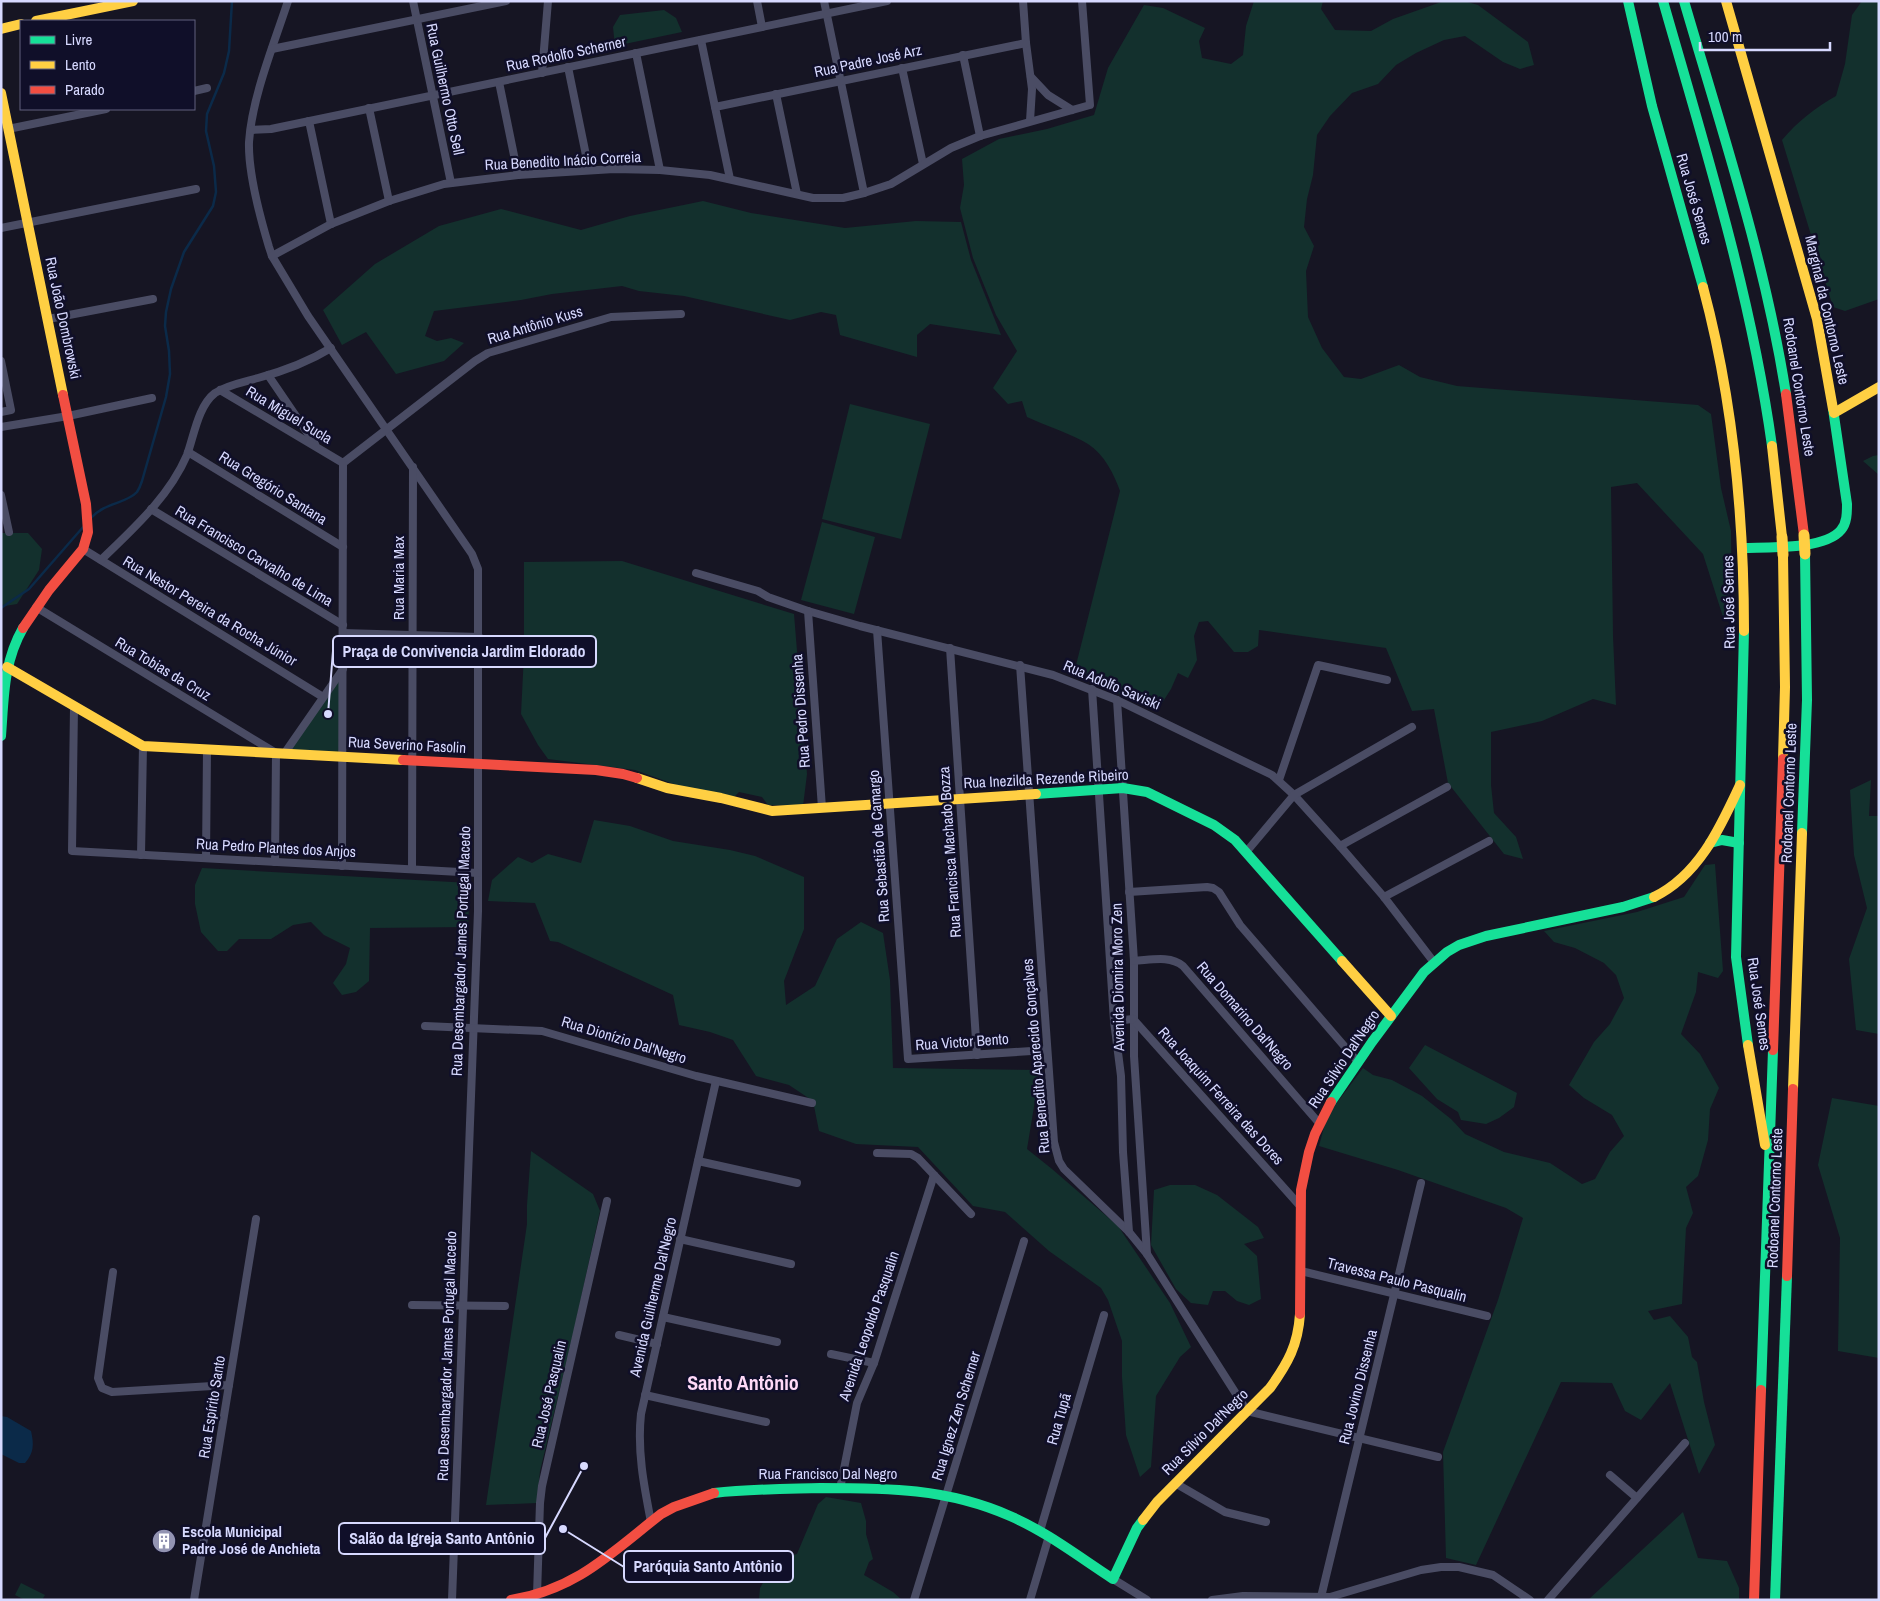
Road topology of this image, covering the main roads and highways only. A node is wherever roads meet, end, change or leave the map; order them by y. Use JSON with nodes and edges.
{"nodes":[{"id":1,"x":133,"y":1,"type":"edge"},
{"id":2,"x":1623,"y":1,"type":"edge"},
{"id":3,"x":1628,"y":1,"type":"edge"},
{"id":4,"x":1663,"y":1,"type":"edge"},
{"id":5,"x":1684,"y":1,"type":"edge"},
{"id":6,"x":1726,"y":1,"type":"edge"},
{"id":7,"x":41,"y":20,"type":"edge"},
{"id":8,"x":20,"y":24,"type":"edge"},
{"id":9,"x":1,"y":28,"type":"edge"},
{"id":10,"x":1634,"y":37,"type":"junction"},
{"id":11,"x":1,"y":93,"type":"edge"},
{"id":12,"x":1879,"y":387,"type":"edge"},
{"id":13,"x":1834,"y":413,"type":"junction"},
{"id":14,"x":1743,"y":548,"type":"junction"},
{"id":15,"x":7,"y":667,"type":"junction"},
{"id":16,"x":1,"y":736,"type":"edge"},
{"id":17,"x":1740,"y":785,"type":"junction"},
{"id":18,"x":822,"y":808,"type":"joint"},
{"id":19,"x":1710,"y":843,"type":"junction"},
{"id":20,"x":1739,"y":843,"type":"junction"},
{"id":21,"x":1391,"y":1016,"type":"junction"},
{"id":22,"x":1769,"y":1176,"type":"junction"},
{"id":23,"x":1113,"y":1579,"type":"joint"},
{"id":24,"x":543,"y":1596,"type":"edge"},
{"id":25,"x":511,"y":1600,"type":"edge"},
{"id":26,"x":1754,"y":1600,"type":"edge"},
{"id":27,"x":1775,"y":1600,"type":"edge"}],
"edges":[{"from":1,"to":7,"type":"main road"},
{"from":2,"to":10,"type":"main road","name":"Rua José Semes"},
{"from":3,"to":10,"type":"main road","name":"Rua José Semes"},
{"from":4,"to":22,"type":"main road","name":"Rodoanel Contorno Leste","bridge":true},
{"from":5,"to":27,"type":"main road","name":"Rodoanel Contorno Leste","bridge":true},
{"from":6,"to":13,"type":"main road","name":"Marginal da Contorno Leste"},
{"from":8,"to":9,"type":"main road"},
{"from":10,"to":14,"type":"main road","name":"Rua José Semes"},
{"from":11,"to":15,"type":"main road","name":"Rua João Dombrowski"},
{"from":12,"to":13,"type":"main road"},
{"from":13,"to":14,"type":"main road","name":"Marginal da Contorno Leste"},
{"from":14,"to":17,"type":"main road","name":"Rua José Semes"},
{"from":15,"to":16,"type":"main road"},
{"from":15,"to":18,"type":"main road","name":"Rua Severino Fasolin"},
{"from":17,"to":19,"type":"main road","name":"Rua Sílvio Dal'Negro"},
{"from":17,"to":20,"type":"main road","name":"Rua José Semes"},
{"from":18,"to":21,"type":"main road","name":"Rua Inezilda Rezende Ribeiro"},
{"from":19,"to":20,"type":"main road"},
{"from":19,"to":21,"type":"main road","name":"Rua Sílvio Dal'Negro"},
{"from":20,"to":22,"type":"main road","name":"Rua José Semes"},
{"from":21,"to":23,"type":"main road","name":"Rua Sílvio Dal'Negro"},
{"from":22,"to":26,"type":"main road","name":"Rodoanel Contorno Leste"},
{"from":23,"to":24,"type":"main road","name":"Rua Francisco Dal Negro"},
{"from":24,"to":25,"type":"main road","name":"Rua Francisco Dal Negro"}]}
